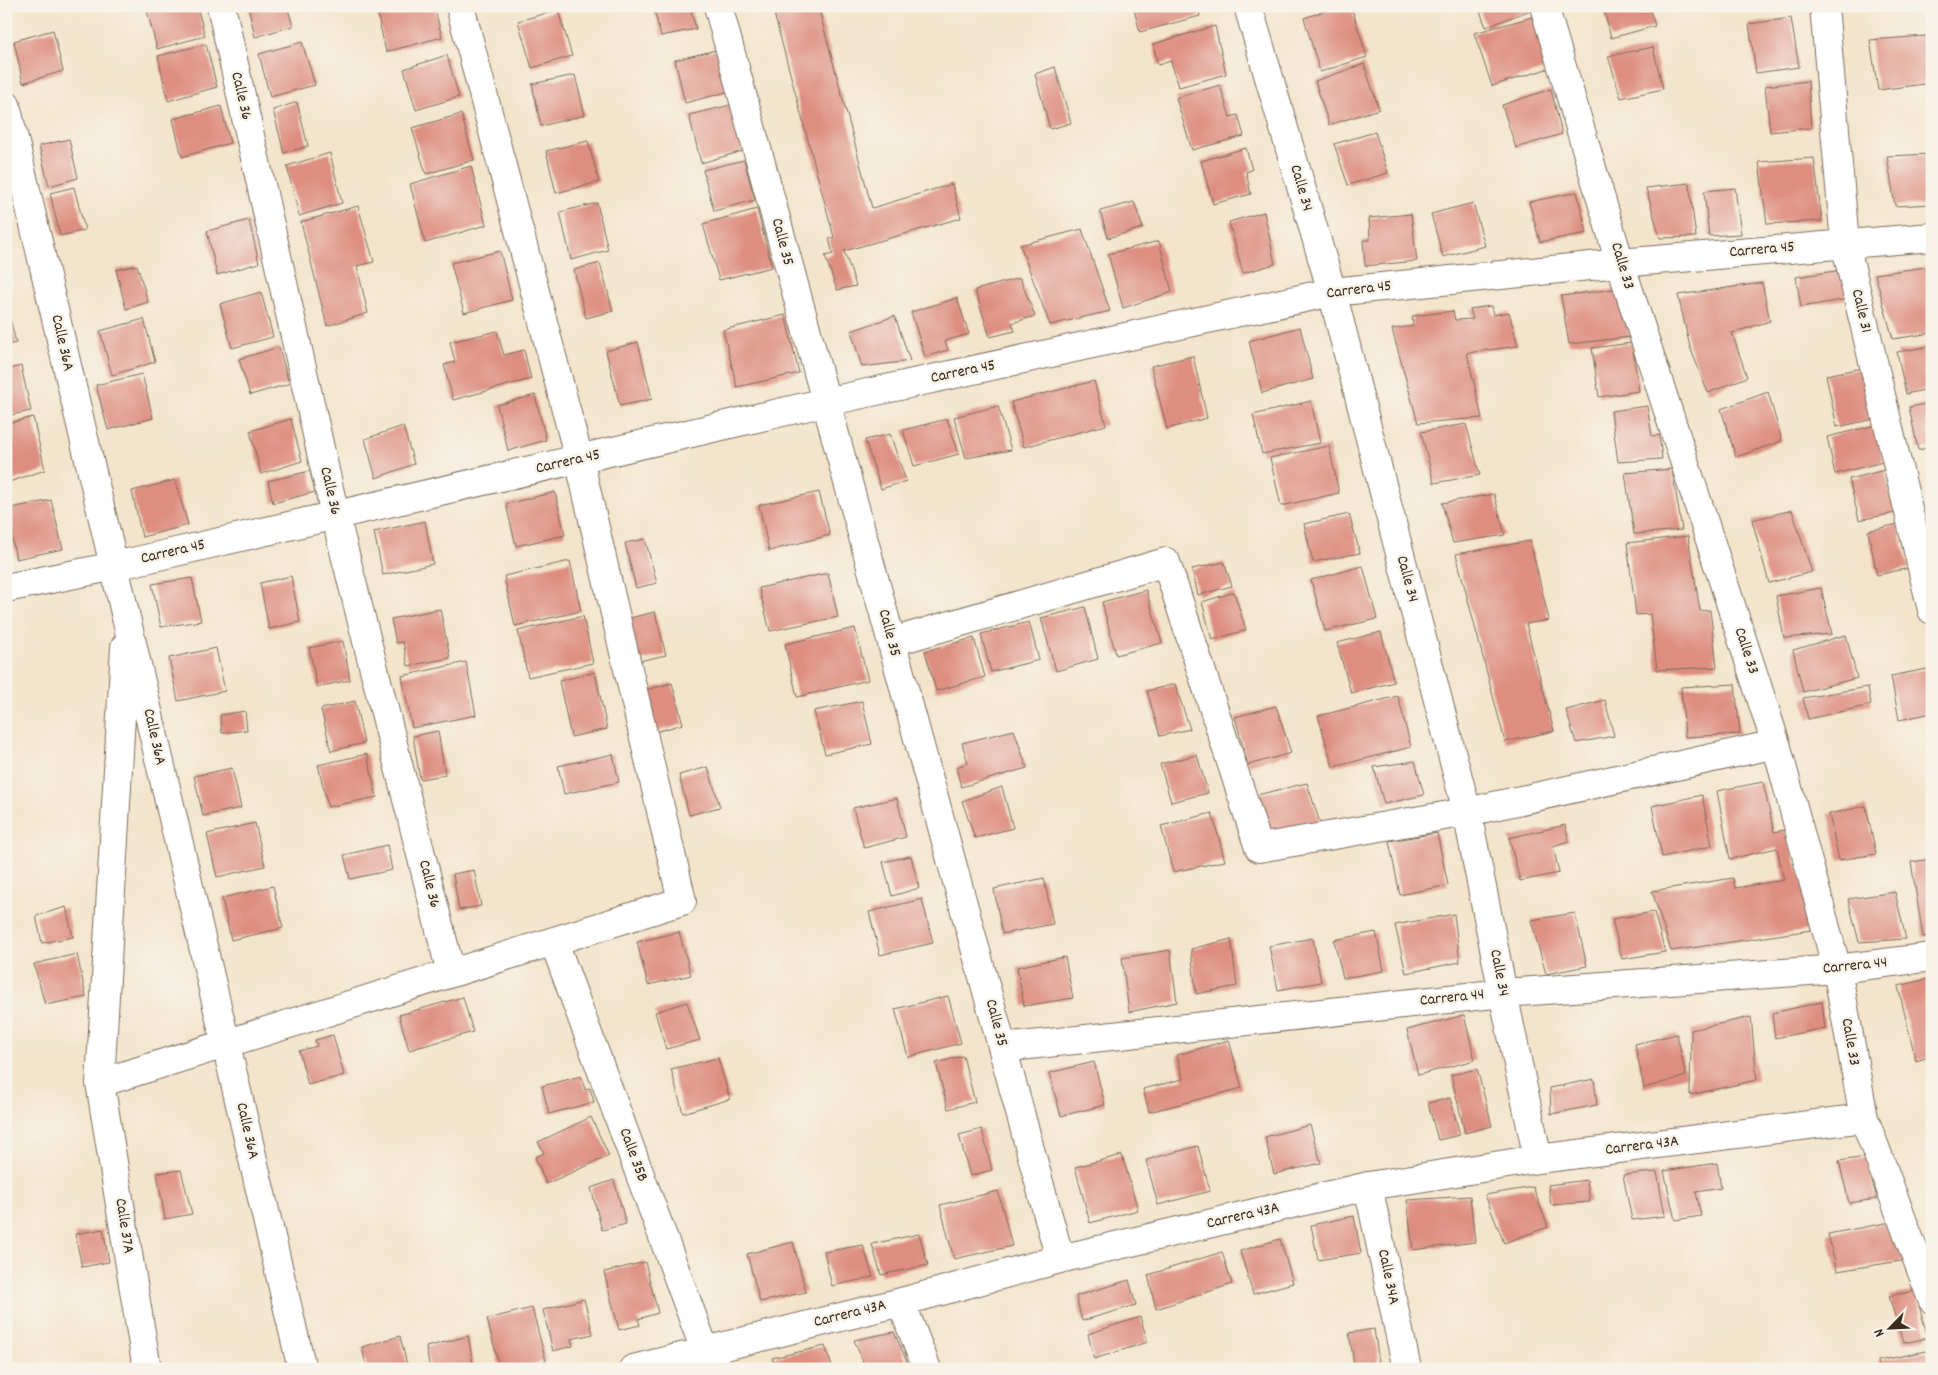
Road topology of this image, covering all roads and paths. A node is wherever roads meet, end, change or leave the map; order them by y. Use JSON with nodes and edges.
{"nodes":[{"id":1,"x":221,"y":6,"type":"edge"},
{"id":2,"x":460,"y":6,"type":"edge"},
{"id":3,"x":718,"y":6,"type":"edge"},
{"id":4,"x":1248,"y":6,"type":"edge"},
{"id":5,"x":1544,"y":6,"type":"edge"},
{"id":6,"x":1824,"y":6,"type":"edge"},
{"id":7,"x":6,"y":105,"type":"edge"},
{"id":8,"x":1932,"y":237,"type":"edge"},
{"id":9,"x":1845,"y":243,"type":"junction"},
{"id":10,"x":1620,"y":263,"type":"junction"},
{"id":11,"x":1332,"y":292,"type":"junction"},
{"id":12,"x":826,"y":402,"type":"junction"},
{"id":13,"x":579,"y":459,"type":"junction"},
{"id":14,"x":335,"y":515,"type":"junction"},
{"id":15,"x":115,"y":566,"type":"junction"},
{"id":16,"x":6,"y":588,"type":"edge"},
{"id":17,"x":1932,"y":610,"type":"edge"},
{"id":18,"x":126,"y":618,"type":"junction"},
{"id":19,"x":892,"y":642,"type":"junction"},
{"id":20,"x":1776,"y":744,"type":"junction"},
{"id":21,"x":1467,"y":812,"type":"junction"},
{"id":22,"x":554,"y":942,"type":"junction"},
{"id":23,"x":1932,"y":957,"type":"edge"},
{"id":24,"x":1837,"y":969,"type":"junction"},
{"id":25,"x":451,"y":973,"type":"junction"},
{"id":26,"x":1503,"y":993,"type":"junction"},
{"id":27,"x":226,"y":1043,"type":"junction"},
{"id":28,"x":1003,"y":1048,"type":"junction"},
{"id":29,"x":100,"y":1083,"type":"junction"},
{"id":30,"x":1864,"y":1118,"type":"junction"},
{"id":31,"x":1538,"y":1159,"type":"junction"},
{"id":32,"x":1368,"y":1186,"type":"junction"},
{"id":33,"x":1060,"y":1259,"type":"junction"},
{"id":34,"x":1932,"y":1299,"type":"edge"},
{"id":35,"x":901,"y":1302,"type":"junction"},
{"id":36,"x":708,"y":1360,"type":"edge"},
{"id":37,"x":148,"y":1369,"type":"edge"},
{"id":38,"x":302,"y":1369,"type":"edge"},
{"id":39,"x":633,"y":1369,"type":"edge"},
{"id":40,"x":927,"y":1369,"type":"edge"},
{"id":41,"x":1408,"y":1369,"type":"edge"}],
"edges":[{"from":1,"to":14,"type":"street","name":"Calle 36"},
{"from":2,"to":13,"type":"street"},
{"from":3,"to":12,"type":"street","name":"Calle 35"},
{"from":4,"to":11,"type":"street","name":"Calle 34"},
{"from":5,"to":10,"type":"street","name":"Calle 33"},
{"from":6,"to":9,"type":"street","name":"Calle 31"},
{"from":7,"to":15,"type":"street","name":"Calle 36A"},
{"from":8,"to":9,"type":"street","name":"Carrera 45"},
{"from":9,"to":10,"type":"street","name":"Carrera 45"},
{"from":9,"to":17,"type":"street","name":"Calle 31"},
{"from":10,"to":11,"type":"street","name":"Carrera 45"},
{"from":10,"to":20,"type":"street","name":"Calle 33"},
{"from":11,"to":12,"type":"street","name":"Carrera 45"},
{"from":11,"to":21,"type":"street","name":"Calle 34"},
{"from":12,"to":13,"type":"street","name":"Carrera 45"},
{"from":12,"to":19,"type":"street","name":"Calle 35"},
{"from":13,"to":14,"type":"street","name":"Carrera 45"},
{"from":13,"to":22,"type":"street"},
{"from":14,"to":15,"type":"street","name":"Carrera 45"},
{"from":14,"to":25,"type":"street","name":"Calle 36"},
{"from":15,"to":16,"type":"street","name":"Carrera 45"},
{"from":15,"to":18,"type":"street","name":"Calle 36A"},
{"from":18,"to":27,"type":"street","name":"Calle 36A"},
{"from":18,"to":29,"type":"street","name":"Calle 37A"},
{"from":19,"to":21,"type":"street"},
{"from":19,"to":28,"type":"street","name":"Calle 35"},
{"from":20,"to":21,"type":"street"},
{"from":20,"to":24,"type":"street","name":"Calle 33"},
{"from":21,"to":26,"type":"street","name":"Calle 34"},
{"from":22,"to":25,"type":"street"},
{"from":22,"to":36,"type":"street","name":"Calle 35B"},
{"from":23,"to":24,"type":"street","name":"Carrera 44"},
{"from":24,"to":26,"type":"street","name":"Carrera 44"},
{"from":24,"to":30,"type":"street","name":"Calle 33"},
{"from":25,"to":27,"type":"street"},
{"from":26,"to":28,"type":"street","name":"Carrera 44"},
{"from":26,"to":31,"type":"street","name":"Calle 34"},
{"from":27,"to":29,"type":"street"},
{"from":27,"to":38,"type":"street","name":"Calle 36A"},
{"from":28,"to":33,"type":"street","name":"Calle 35"},
{"from":29,"to":37,"type":"street","name":"Calle 37A"},
{"from":30,"to":31,"type":"street","name":"Carrera 43A"},
{"from":30,"to":34,"type":"street","name":"Calle 33"},
{"from":31,"to":32,"type":"street","name":"Carrera 43A"},
{"from":32,"to":33,"type":"street","name":"Carrera 43A"},
{"from":32,"to":41,"type":"street","name":"Calle 34A"},
{"from":33,"to":35,"type":"street","name":"Carrera 43A"},
{"from":35,"to":36,"type":"street","name":"Carrera 43A"},
{"from":35,"to":40,"type":"street"},
{"from":36,"to":39,"type":"street","name":"Carrera 43A"}]}
